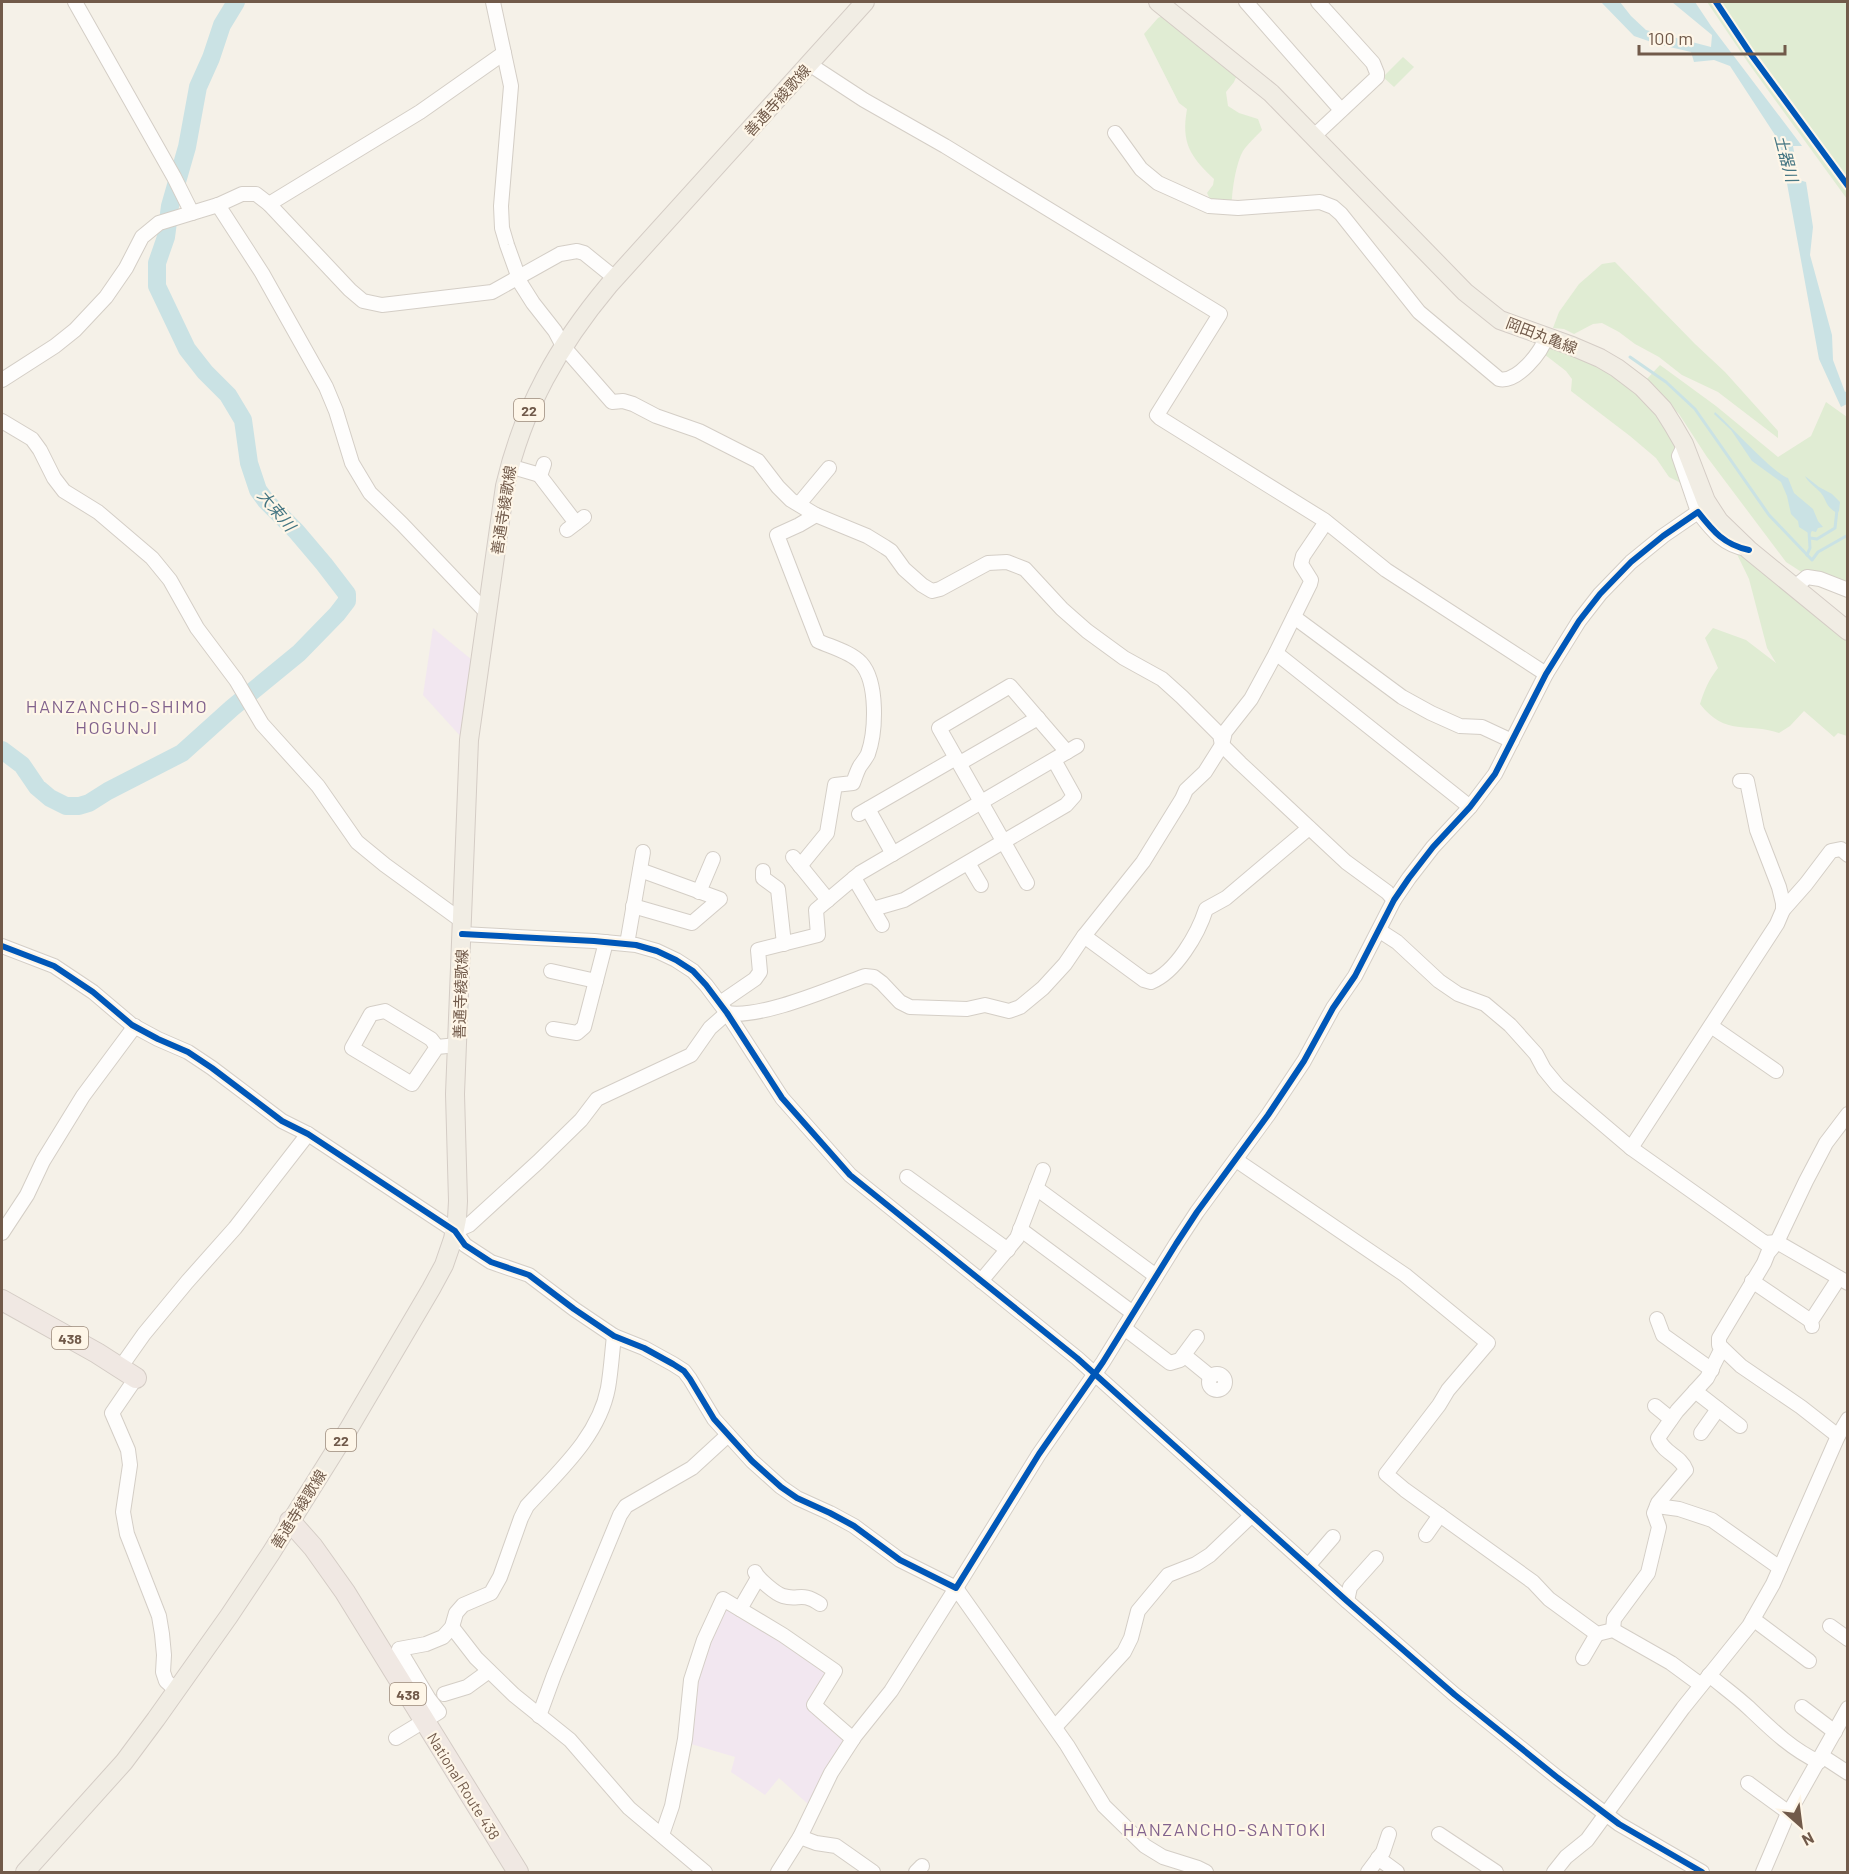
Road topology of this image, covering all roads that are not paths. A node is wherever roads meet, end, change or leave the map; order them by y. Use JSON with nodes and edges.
{"nodes":[{"id":1,"x":75,"y":2,"type":"edge"},
{"id":2,"x":493,"y":2,"type":"edge"},
{"id":3,"x":864,"y":2,"type":"edge"},
{"id":4,"x":1158,"y":2,"type":"edge"},
{"id":5,"x":1246,"y":2,"type":"edge"},
{"id":6,"x":1318,"y":2,"type":"edge"},
{"id":7,"x":504,"y":52,"type":"junction"},
{"id":8,"x":809,"y":64,"type":"junction"},
{"id":9,"x":1341,"y":110,"type":"junction"},
{"id":10,"x":1114,"y":132,"type":"dead end"},
{"id":11,"x":1314,"y":136,"type":"junction"},
{"id":12,"x":269,"y":204,"type":"junction"},
{"id":13,"x":218,"y":205,"type":"junction"},
{"id":14,"x":192,"y":213,"type":"junction"},
{"id":15,"x":518,"y":277,"type":"junction"},
{"id":16,"x":615,"y":278,"type":"junction"},
{"id":17,"x":1546,"y":337,"type":"junction"},
{"id":18,"x":563,"y":346,"type":"junction"},
{"id":19,"x":2,"y":380,"type":"edge"},
{"id":20,"x":2,"y":421,"type":"edge"},
{"id":21,"x":1686,"y":449,"type":"junction"},
{"id":22,"x":509,"y":466,"type":"junction"},
{"id":23,"x":829,"y":468,"type":"dead end"},
{"id":24,"x":799,"y":504,"type":"junction"},
{"id":25,"x":1698,"y":512,"type":"junction"},
{"id":26,"x":816,"y":514,"type":"junction"},
{"id":27,"x":1326,"y":522,"type":"junction"},
{"id":28,"x":575,"y":523,"type":"dead end"},
{"id":29,"x":1749,"y":550,"type":"junction"},
{"id":30,"x":1795,"y":587,"type":"junction"},
{"id":31,"x":1848,"y":590,"type":"edge"},
{"id":32,"x":487,"y":613,"type":"junction"},
{"id":33,"x":1294,"y":617,"type":"junction"},
{"id":34,"x":1848,"y":631,"type":"edge"},
{"id":35,"x":1276,"y":653,"type":"junction"},
{"id":36,"x":1546,"y":674,"type":"junction"},
{"id":37,"x":1038,"y":718,"type":"junction"},
{"id":38,"x":1512,"y":741,"type":"junction"},
{"id":39,"x":1222,"y":745,"type":"junction"},
{"id":40,"x":958,"y":760,"type":"junction"},
{"id":41,"x":1054,"y":760,"type":"junction"},
{"id":42,"x":1740,"y":781,"type":"dead end"},
{"id":43,"x":982,"y":802,"type":"junction"},
{"id":44,"x":1470,"y":807,"type":"junction"},
{"id":45,"x":1309,"y":828,"type":"junction"},
{"id":46,"x":1004,"y":842,"type":"junction"},
{"id":47,"x":643,"y":852,"type":"dead end"},
{"id":48,"x":893,"y":854,"type":"junction"},
{"id":49,"x":1848,"y":855,"type":"edge"},
{"id":50,"x":713,"y":859,"type":"dead end"},
{"id":51,"x":968,"y":863,"type":"junction"},
{"id":52,"x":640,"y":870,"type":"junction"},
{"id":53,"x":763,"y":871,"type":"dead end"},
{"id":54,"x":854,"y":878,"type":"junction"},
{"id":55,"x":1027,"y":883,"type":"dead end"},
{"id":56,"x":981,"y":885,"type":"dead end"},
{"id":57,"x":699,"y":892,"type":"junction"},
{"id":58,"x":828,"y":900,"type":"junction"},
{"id":59,"x":1394,"y":900,"type":"junction"},
{"id":60,"x":633,"y":906,"type":"junction"},
{"id":61,"x":873,"y":909,"type":"junction"},
{"id":62,"x":1783,"y":910,"type":"junction"},
{"id":63,"x":882,"y":925,"type":"dead end"},
{"id":64,"x":462,"y":927,"type":"junction"},
{"id":65,"x":1380,"y":931,"type":"junction"},
{"id":66,"x":1084,"y":936,"type":"junction"},
{"id":67,"x":606,"y":942,"type":"junction"},
{"id":68,"x":627,"y":944,"type":"junction"},
{"id":69,"x":784,"y":944,"type":"junction"},
{"id":70,"x":2,"y":946,"type":"edge"},
{"id":71,"x":551,"y":971,"type":"dead end"},
{"id":72,"x":596,"y":981,"type":"junction"},
{"id":73,"x":724,"y":1008,"type":"junction"},
{"id":74,"x":135,"y":1026,"type":"junction"},
{"id":75,"x":1711,"y":1026,"type":"junction"},
{"id":76,"x":553,"y":1029,"type":"dead end"},
{"id":77,"x":457,"y":1046,"type":"junction"},
{"id":78,"x":436,"y":1047,"type":"junction"},
{"id":79,"x":1776,"y":1071,"type":"dead end"},
{"id":80,"x":1848,"y":1113,"type":"edge"},
{"id":81,"x":308,"y":1134,"type":"junction"},
{"id":82,"x":1631,"y":1148,"type":"junction"},
{"id":83,"x":1236,"y":1160,"type":"junction"},
{"id":84,"x":1043,"y":1170,"type":"dead end"},
{"id":85,"x":907,"y":1177,"type":"dead end"},
{"id":86,"x":1036,"y":1188,"type":"junction"},
{"id":87,"x":1020,"y":1229,"type":"junction"},
{"id":88,"x":455,"y":1231,"type":"junction"},
{"id":89,"x":2,"y":1233,"type":"edge"},
{"id":90,"x":1777,"y":1242,"type":"junction"},
{"id":91,"x":1008,"y":1250,"type":"junction"},
{"id":92,"x":1156,"y":1275,"type":"junction"},
{"id":93,"x":1843,"y":1280,"type":"edge"},
{"id":94,"x":981,"y":1281,"type":"junction"},
{"id":95,"x":1752,"y":1281,"type":"junction"},
{"id":96,"x":2,"y":1300,"type":"edge"},
{"id":97,"x":1133,"y":1313,"type":"junction"},
{"id":98,"x":1657,"y":1319,"type":"dead end"},
{"id":99,"x":1124,"y":1328,"type":"junction"},
{"id":100,"x":614,"y":1336,"type":"junction"},
{"id":101,"x":1197,"y":1337,"type":"dead end"},
{"id":102,"x":1722,"y":1348,"type":"junction"},
{"id":103,"x":1185,"y":1355,"type":"junction"},
{"id":104,"x":1712,"y":1370,"type":"junction"},
{"id":105,"x":128,"y":1373,"type":"junction"},
{"id":106,"x":1095,"y":1375,"type":"junction"},
{"id":107,"x":1211,"y":1377,"type":"dead end"},
{"id":108,"x":1695,"y":1391,"type":"junction"},
{"id":109,"x":1656,"y":1406,"type":"dead end"},
{"id":110,"x":1718,"y":1409,"type":"junction"},
{"id":111,"x":1671,"y":1419,"type":"junction"},
{"id":112,"x":1848,"y":1419,"type":"edge"},
{"id":113,"x":1740,"y":1426,"type":"dead end"},
{"id":114,"x":1701,"y":1433,"type":"dead end"},
{"id":115,"x":728,"y":1435,"type":"junction"},
{"id":116,"x":1838,"y":1436,"type":"junction"},
{"id":117,"x":1657,"y":1506,"type":"junction"},
{"id":118,"x":1252,"y":1515,"type":"junction"},
{"id":119,"x":1440,"y":1515,"type":"junction"},
{"id":120,"x":287,"y":1526,"type":"junction"},
{"id":121,"x":1426,"y":1535,"type":"dead end"},
{"id":122,"x":1333,"y":1537,"type":"dead end"},
{"id":123,"x":1376,"y":1558,"type":"dead end"},
{"id":124,"x":1308,"y":1566,"type":"junction"},
{"id":125,"x":1780,"y":1568,"type":"junction"},
{"id":126,"x":956,"y":1588,"type":"junction"},
{"id":127,"x":1347,"y":1601,"type":"junction"},
{"id":128,"x":819,"y":1604,"type":"dead end"},
{"id":129,"x":740,"y":1609,"type":"junction"},
{"id":130,"x":1753,"y":1619,"type":"junction"},
{"id":131,"x":1830,"y":1626,"type":"dead end"},
{"id":132,"x":452,"y":1627,"type":"junction"},
{"id":133,"x":1612,"y":1630,"type":"junction"},
{"id":134,"x":1597,"y":1634,"type":"junction"},
{"id":135,"x":1848,"y":1639,"type":"edge"},
{"id":136,"x":1582,"y":1658,"type":"dead end"},
{"id":137,"x":1809,"y":1661,"type":"dead end"},
{"id":138,"x":489,"y":1671,"type":"junction"},
{"id":139,"x":1705,"y":1680,"type":"junction"},
{"id":140,"x":176,"y":1690,"type":"junction"},
{"id":141,"x":444,"y":1694,"type":"dead end"},
{"id":142,"x":1802,"y":1707,"type":"dead end"},
{"id":143,"x":1848,"y":1708,"type":"edge"},
{"id":144,"x":539,"y":1716,"type":"junction"},
{"id":145,"x":420,"y":1724,"type":"junction"},
{"id":146,"x":1055,"y":1727,"type":"junction"},
{"id":147,"x":1835,"y":1732,"type":"junction"},
{"id":148,"x":396,"y":1738,"type":"dead end"},
{"id":149,"x":853,"y":1739,"type":"junction"},
{"id":150,"x":1820,"y":1759,"type":"junction"},
{"id":151,"x":1848,"y":1773,"type":"edge"},
{"id":152,"x":1748,"y":1783,"type":"dead end"},
{"id":153,"x":1789,"y":1813,"type":"junction"},
{"id":154,"x":1607,"y":1815,"type":"junction"},
{"id":155,"x":1389,"y":1834,"type":"dead end"},
{"id":156,"x":1439,"y":1834,"type":"dead end"},
{"id":157,"x":662,"y":1835,"type":"junction"},
{"id":158,"x":800,"y":1837,"type":"junction"},
{"id":159,"x":1378,"y":1858,"type":"junction"},
{"id":160,"x":25,"y":1872,"type":"edge"},
{"id":161,"x":504,"y":1872,"type":"edge"},
{"id":162,"x":518,"y":1872,"type":"edge"},
{"id":163,"x":705,"y":1872,"type":"edge"},
{"id":164,"x":778,"y":1872,"type":"edge"},
{"id":165,"x":873,"y":1872,"type":"edge"},
{"id":166,"x":1206,"y":1872,"type":"edge"},
{"id":167,"x":1368,"y":1872,"type":"edge"},
{"id":168,"x":1397,"y":1872,"type":"edge"},
{"id":169,"x":1496,"y":1872,"type":"edge"},
{"id":170,"x":1554,"y":1872,"type":"edge"},
{"id":171,"x":1702,"y":1872,"type":"edge"},
{"id":172,"x":1763,"y":1872,"type":"edge"}],
"edges":[{"from":1,"to":14,"type":"street"},
{"from":2,"to":7,"type":"street"},
{"from":3,"to":8,"type":"main road","name":"善通寺綾歌線","number":"22"},
{"from":4,"to":11,"type":"main road","name":"岡田丸亀線"},
{"from":5,"to":9,"type":"street"},
{"from":6,"to":9,"type":"street"},
{"from":7,"to":12,"type":"street"},
{"from":7,"to":15,"type":"street"},
{"from":8,"to":16,"type":"main road","name":"善通寺綾歌線","number":"22"},
{"from":8,"to":27,"type":"street"},
{"from":9,"to":11,"type":"street"},
{"from":10,"to":17,"type":"street"},
{"from":11,"to":17,"type":"main road","name":"岡田丸亀線"},
{"from":12,"to":13,"type":"street"},
{"from":12,"to":15,"type":"street"},
{"from":13,"to":14,"type":"street"},
{"from":13,"to":32,"type":"street"},
{"from":14,"to":19,"type":"street"},
{"from":15,"to":16,"type":"street"},
{"from":15,"to":18,"type":"street"},
{"from":16,"to":18,"type":"main road","name":"善通寺綾歌線","number":"22"},
{"from":17,"to":21,"type":"main road","name":"岡田丸亀線"},
{"from":18,"to":22,"type":"main road","name":"善通寺綾歌線","number":"22"},
{"from":18,"to":24,"type":"street"},
{"from":20,"to":64,"type":"street"},
{"from":21,"to":25,"type":"street"},
{"from":21,"to":29,"type":"main road","name":"岡田丸亀線"},
{"from":22,"to":28,"type":"street"},
{"from":22,"to":32,"type":"main road","name":"善通寺綾歌線","number":"22"},
{"from":23,"to":24,"type":"street"},
{"from":24,"to":26,"type":"street"},
{"from":25,"to":29,"type":"street"},
{"from":25,"to":36,"type":"street"},
{"from":26,"to":39,"type":"street"},
{"from":26,"to":58,"type":"street"},
{"from":27,"to":33,"type":"street"},
{"from":27,"to":36,"type":"street"},
{"from":29,"to":30,"type":"main road","name":"岡田丸亀線"},
{"from":30,"to":31,"type":"street"},
{"from":30,"to":34,"type":"main road","name":"岡田丸亀線"},
{"from":32,"to":64,"type":"main road","name":"善通寺綾歌線","number":"22"},
{"from":33,"to":35,"type":"street"},
{"from":33,"to":38,"type":"street"},
{"from":35,"to":39,"type":"street"},
{"from":35,"to":44,"type":"street"},
{"from":36,"to":38,"type":"street"},
{"from":37,"to":40,"type":"street"},
{"from":37,"to":40,"type":"street"},
{"from":37,"to":41,"type":"street"},
{"from":38,"to":44,"type":"street"},
{"from":39,"to":45,"type":"street"},
{"from":39,"to":66,"type":"street"},
{"from":40,"to":43,"type":"street"},
{"from":40,"to":48,"type":"street"},
{"from":41,"to":43,"type":"street"},
{"from":41,"to":46,"type":"street"},
{"from":42,"to":62,"type":"street"},
{"from":43,"to":46,"type":"street"},
{"from":43,"to":48,"type":"street"},
{"from":44,"to":59,"type":"street"},
{"from":45,"to":59,"type":"street"},
{"from":45,"to":66,"type":"street"},
{"from":46,"to":51,"type":"street"},
{"from":46,"to":55,"type":"street"},
{"from":47,"to":52,"type":"street"},
{"from":48,"to":54,"type":"street"},
{"from":49,"to":62,"type":"street"},
{"from":50,"to":57,"type":"street"},
{"from":51,"to":56,"type":"street"},
{"from":51,"to":61,"type":"street"},
{"from":52,"to":57,"type":"street"},
{"from":52,"to":60,"type":"street"},
{"from":53,"to":69,"type":"street"},
{"from":54,"to":58,"type":"street"},
{"from":54,"to":61,"type":"street"},
{"from":57,"to":60,"type":"street"},
{"from":58,"to":69,"type":"street"},
{"from":59,"to":65,"type":"street"},
{"from":60,"to":68,"type":"street"},
{"from":61,"to":63,"type":"street"},
{"from":62,"to":75,"type":"street"},
{"from":64,"to":67,"type":"street"},
{"from":64,"to":77,"type":"main road","name":"善通寺綾歌線","number":"22"},
{"from":65,"to":82,"type":"street"},
{"from":65,"to":83,"type":"street"},
{"from":66,"to":73,"type":"street"},
{"from":67,"to":68,"type":"street"},
{"from":67,"to":72,"type":"street"},
{"from":68,"to":73,"type":"street"},
{"from":69,"to":73,"type":"street"},
{"from":70,"to":74,"type":"street"},
{"from":71,"to":72,"type":"street"},
{"from":72,"to":76,"type":"street"},
{"from":73,"to":88,"type":"street"},
{"from":73,"to":94,"type":"street"},
{"from":74,"to":81,"type":"street"},
{"from":74,"to":89,"type":"street"},
{"from":75,"to":79,"type":"street"},
{"from":75,"to":82,"type":"street"},
{"from":77,"to":78,"type":"street"},
{"from":77,"to":88,"type":"main road","name":"善通寺綾歌線","number":"22"},
{"from":78,"to":78,"type":"street"},
{"from":80,"to":90,"type":"street"},
{"from":81,"to":88,"type":"street"},
{"from":81,"to":105,"type":"street"},
{"from":82,"to":90,"type":"street"},
{"from":83,"to":92,"type":"street"},
{"from":83,"to":119,"type":"street"},
{"from":84,"to":86,"type":"street"},
{"from":85,"to":91,"type":"street"},
{"from":86,"to":87,"type":"street"},
{"from":86,"to":92,"type":"street"},
{"from":87,"to":91,"type":"street"},
{"from":87,"to":97,"type":"street"},
{"from":88,"to":100,"type":"street"},
{"from":88,"to":120,"type":"main road","name":"善通寺綾歌線","number":"22"},
{"from":90,"to":93,"type":"street"},
{"from":90,"to":95,"type":"street"},
{"from":91,"to":94,"type":"street"},
{"from":92,"to":97,"type":"street"},
{"from":93,"to":95,"type":"street"},
{"from":94,"to":106,"type":"street"},
{"from":95,"to":102,"type":"street"},
{"from":96,"to":105,"type":"highway","number":"438"},
{"from":97,"to":99,"type":"street"},
{"from":98,"to":104,"type":"street"},
{"from":99,"to":103,"type":"street"},
{"from":99,"to":106,"type":"street"},
{"from":100,"to":115,"type":"street"},
{"from":100,"to":132,"type":"street"},
{"from":101,"to":103,"type":"street"},
{"from":102,"to":104,"type":"street"},
{"from":102,"to":116,"type":"street"},
{"from":103,"to":107,"type":"street"},
{"from":104,"to":108,"type":"street"},
{"from":105,"to":140,"type":"street"},
{"from":106,"to":118,"type":"street"},
{"from":106,"to":126,"type":"street"},
{"from":108,"to":110,"type":"street"},
{"from":108,"to":111,"type":"street"},
{"from":109,"to":111,"type":"street"},
{"from":110,"to":113,"type":"street"},
{"from":110,"to":114,"type":"street"},
{"from":111,"to":117,"type":"street"},
{"from":112,"to":116,"type":"street"},
{"from":115,"to":126,"type":"street"},
{"from":115,"to":144,"type":"street"},
{"from":116,"to":125,"type":"street"},
{"from":117,"to":125,"type":"street"},
{"from":117,"to":133,"type":"street"},
{"from":118,"to":124,"type":"street"},
{"from":118,"to":146,"type":"street"},
{"from":119,"to":121,"type":"street"},
{"from":119,"to":134,"type":"street"},
{"from":120,"to":140,"type":"main road","name":"善通寺綾歌線","number":"22"},
{"from":120,"to":145,"type":"highway","name":"National Route 438","number":"438"},
{"from":122,"to":124,"type":"street"},
{"from":123,"to":127,"type":"street"},
{"from":124,"to":127,"type":"street"},
{"from":125,"to":130,"type":"street"},
{"from":126,"to":146,"type":"street"},
{"from":126,"to":149,"type":"street"},
{"from":127,"to":154,"type":"street"},
{"from":128,"to":129,"type":"street"},
{"from":129,"to":149,"type":"street"},
{"from":129,"to":157,"type":"street"},
{"from":130,"to":137,"type":"street"},
{"from":130,"to":139,"type":"street"},
{"from":131,"to":135,"type":"street"},
{"from":132,"to":138,"type":"street"},
{"from":132,"to":145,"type":"street"},
{"from":133,"to":134,"type":"street"},
{"from":133,"to":139,"type":"street"},
{"from":134,"to":136,"type":"street"},
{"from":138,"to":141,"type":"street"},
{"from":138,"to":144,"type":"street"},
{"from":139,"to":150,"type":"street"},
{"from":139,"to":154,"type":"street"},
{"from":140,"to":160,"type":"main road","name":"善通寺綾歌線","number":"22"},
{"from":142,"to":147,"type":"street"},
{"from":143,"to":147,"type":"street"},
{"from":144,"to":157,"type":"street"},
{"from":145,"to":148,"type":"street"},
{"from":145,"to":161,"type":"highway","name":"National Route 438","number":"438"},
{"from":145,"to":162,"type":"highway","name":"National Route 438","number":"438"},
{"from":146,"to":166,"type":"street"},
{"from":147,"to":150,"type":"street"},
{"from":149,"to":158,"type":"street"},
{"from":150,"to":151,"type":"street"},
{"from":150,"to":153,"type":"street"},
{"from":152,"to":153,"type":"street"},
{"from":153,"to":172,"type":"street"},
{"from":154,"to":170,"type":"street"},
{"from":154,"to":171,"type":"street"},
{"from":155,"to":159,"type":"street"},
{"from":156,"to":169,"type":"street"},
{"from":157,"to":163,"type":"street"},
{"from":158,"to":164,"type":"street"},
{"from":158,"to":165,"type":"street"},
{"from":159,"to":167,"type":"street"},
{"from":159,"to":168,"type":"street"}]}
